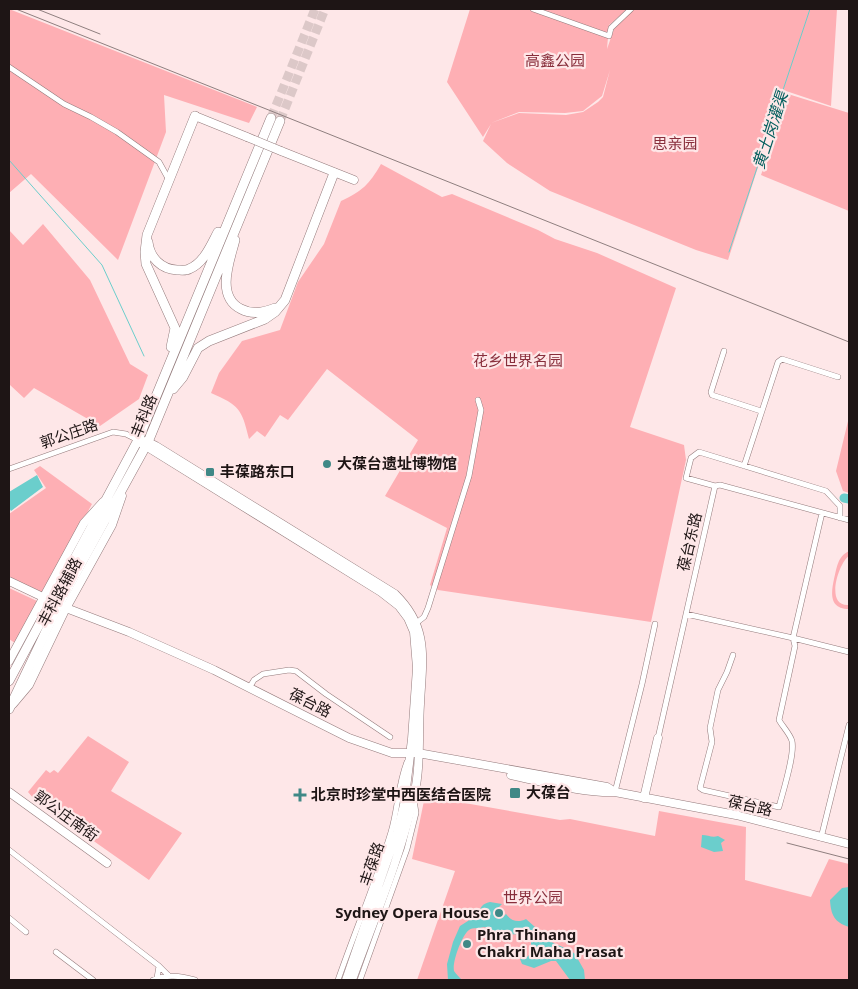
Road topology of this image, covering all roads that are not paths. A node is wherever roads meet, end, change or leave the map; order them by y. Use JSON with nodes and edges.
{"nodes":[{"id":1,"x":533,"y":9,"type":"edge"},
{"id":2,"x":631,"y":9,"type":"edge"},
{"id":3,"x":9,"y":67,"type":"edge"},
{"id":4,"x":195,"y":116,"type":"joint"},
{"id":5,"x":275,"y":119,"type":"tunnel mouth"},
{"id":6,"x":334,"y":173,"type":"junction"},
{"id":7,"x":169,"y":180,"type":"junction"},
{"id":8,"x":354,"y":180,"type":"dead end"},
{"id":9,"x":237,"y":211,"type":"junction"},
{"id":10,"x":147,"y":235,"type":"junction"},
{"id":11,"x":284,"y":300,"type":"junction"},
{"id":12,"x":724,"y":351,"type":"dead end"},
{"id":13,"x":166,"y":373,"type":"junction"},
{"id":14,"x":838,"y":377,"type":"dead end"},
{"id":15,"x":166,"y":397,"type":"junction"},
{"id":16,"x":478,"y":400,"type":"dead end"},
{"id":17,"x":760,"y":411,"type":"junction"},
{"id":18,"x":138,"y":440,"type":"junction"},
{"id":19,"x":147,"y":445,"type":"junction"},
{"id":20,"x":744,"y":466,"type":"junction"},
{"id":21,"x":9,"y":469,"type":"edge"},
{"id":22,"x":715,"y":486,"type":"junction"},
{"id":23,"x":822,"y":513,"type":"junction"},
{"id":24,"x":840,"y":518,"type":"junction"},
{"id":25,"x":849,"y":520,"type":"edge"},
{"id":26,"x":9,"y":581,"type":"edge"},
{"id":27,"x":55,"y":602,"type":"junction"},
{"id":28,"x":686,"y":614,"type":"junction"},
{"id":29,"x":414,"y":624,"type":"junction"},
{"id":30,"x":655,"y":624,"type":"dead end"},
{"id":31,"x":792,"y":638,"type":"junction"},
{"id":32,"x":849,"y":652,"type":"edge"},
{"id":33,"x":733,"y":655,"type":"dead end"},
{"id":34,"x":9,"y":661,"type":"edge"},
{"id":35,"x":9,"y":681,"type":"edge"},
{"id":36,"x":249,"y":688,"type":"junction"},
{"id":37,"x":9,"y":709,"type":"edge"},
{"id":38,"x":849,"y":725,"type":"edge"},
{"id":39,"x":390,"y":737,"type":"dead end"},
{"id":40,"x":658,"y":738,"type":"joint"},
{"id":41,"x":415,"y":755,"type":"junction"},
{"id":42,"x":9,"y":792,"type":"edge"},
{"id":43,"x":615,"y":792,"type":"junction"},
{"id":44,"x":414,"y":798,"type":"junction"},
{"id":45,"x":644,"y":798,"type":"junction"},
{"id":46,"x":739,"y":798,"type":"junction"},
{"id":47,"x":736,"y":815,"type":"junction"},
{"id":48,"x":821,"y":838,"type":"junction"},
{"id":49,"x":849,"y":844,"type":"edge"},
{"id":50,"x":9,"y":850,"type":"edge"},
{"id":51,"x":107,"y":863,"type":"dead end"},
{"id":52,"x":9,"y":918,"type":"edge"},
{"id":53,"x":26,"y":932,"type":"dead end"},
{"id":54,"x":56,"y":952,"type":"dead end"},
{"id":55,"x":160,"y":966,"type":"junction"},
{"id":56,"x":169,"y":976,"type":"junction"},
{"id":57,"x":155,"y":979,"type":"edge"},
{"id":58,"x":93,"y":980,"type":"edge"},
{"id":59,"x":195,"y":980,"type":"edge"},
{"id":60,"x":338,"y":980,"type":"edge"},
{"id":61,"x":346,"y":980,"type":"edge"},
{"id":62,"x":352,"y":980,"type":"edge"},
{"id":63,"x":360,"y":980,"type":"edge"}],
"edges":[{"from":1,"to":2,"type":"street"},
{"from":3,"to":7,"type":"street"},
{"from":4,"to":6,"type":"street","bridge":true},
{"from":4,"to":7,"type":"main road"},
{"from":5,"to":9,"type":"main road","name":"丰科路"},
{"from":6,"to":8,"type":"street"},
{"from":6,"to":11,"type":"main road"},
{"from":7,"to":10,"type":"main road"},
{"from":9,"to":10,"type":"main road"},
{"from":9,"to":11,"type":"main road"},
{"from":9,"to":13,"type":"main road","name":"丰科路"},
{"from":9,"to":15,"type":"main road","name":"丰科路"},
{"from":10,"to":13,"type":"main road"},
{"from":11,"to":15,"type":"main road"},
{"from":12,"to":17,"type":"street"},
{"from":13,"to":18,"type":"main road","name":"丰科路"},
{"from":14,"to":17,"type":"street"},
{"from":15,"to":19,"type":"main road","name":"丰科路"},
{"from":16,"to":29,"type":"street"},
{"from":17,"to":20,"type":"street"},
{"from":18,"to":19,"type":"street"},
{"from":18,"to":21,"type":"street","name":"郭公庄路"},
{"from":18,"to":27,"type":"main road","name":"丰科路"},
{"from":19,"to":27,"type":"main road","name":"丰科路"},
{"from":19,"to":29,"type":"street"},
{"from":20,"to":22,"type":"street"},
{"from":20,"to":24,"type":"street"},
{"from":22,"to":23,"type":"street"},
{"from":22,"to":28,"type":"street","name":"葆台东路"},
{"from":23,"to":24,"type":"street"},
{"from":23,"to":31,"type":"street"},
{"from":24,"to":25,"type":"street"},
{"from":26,"to":27,"type":"street","name":"葆台路"},
{"from":27,"to":34,"type":"street","name":"丰科路辅路"},
{"from":27,"to":35,"type":"main road","name":"丰科路"},
{"from":27,"to":36,"type":"street","name":"葆台路"},
{"from":27,"to":37,"type":"main road","name":"丰科路"},
{"from":28,"to":31,"type":"street"},
{"from":28,"to":40,"type":"street","name":"葆台东路"},
{"from":29,"to":41,"type":"street"},
{"from":30,"to":43,"type":"street"},
{"from":31,"to":32,"type":"street"},
{"from":31,"to":46,"type":"street"},
{"from":33,"to":46,"type":"street"},
{"from":36,"to":39,"type":"street"},
{"from":36,"to":41,"type":"street","name":"葆台路"},
{"from":38,"to":48,"type":"street"},
{"from":40,"to":45,"type":"street"},
{"from":41,"to":43,"type":"street","name":"葆台路"},
{"from":41,"to":44,"type":"street","name":"丰葆路"},
{"from":41,"to":60,"type":"street"},
{"from":41,"to":61,"type":"street","name":"丰葆路"},
{"from":42,"to":51,"type":"street","name":"郭公庄南街"},
{"from":43,"to":45,"type":"street","name":"葆台路"},
{"from":44,"to":62,"type":"street","name":"丰葆路"},
{"from":44,"to":63,"type":"street"},
{"from":45,"to":47,"type":"street","name":"葆台路"},
{"from":46,"to":47,"type":"street"},
{"from":47,"to":48,"type":"street","name":"葆台路"},
{"from":48,"to":49,"type":"street","name":"葆台路"},
{"from":50,"to":55,"type":"street"},
{"from":52,"to":53,"type":"street"},
{"from":54,"to":58,"type":"street"},
{"from":55,"to":56,"type":"street"},
{"from":55,"to":57,"type":"street"},
{"from":56,"to":57,"type":"street"},
{"from":56,"to":59,"type":"street"}]}
